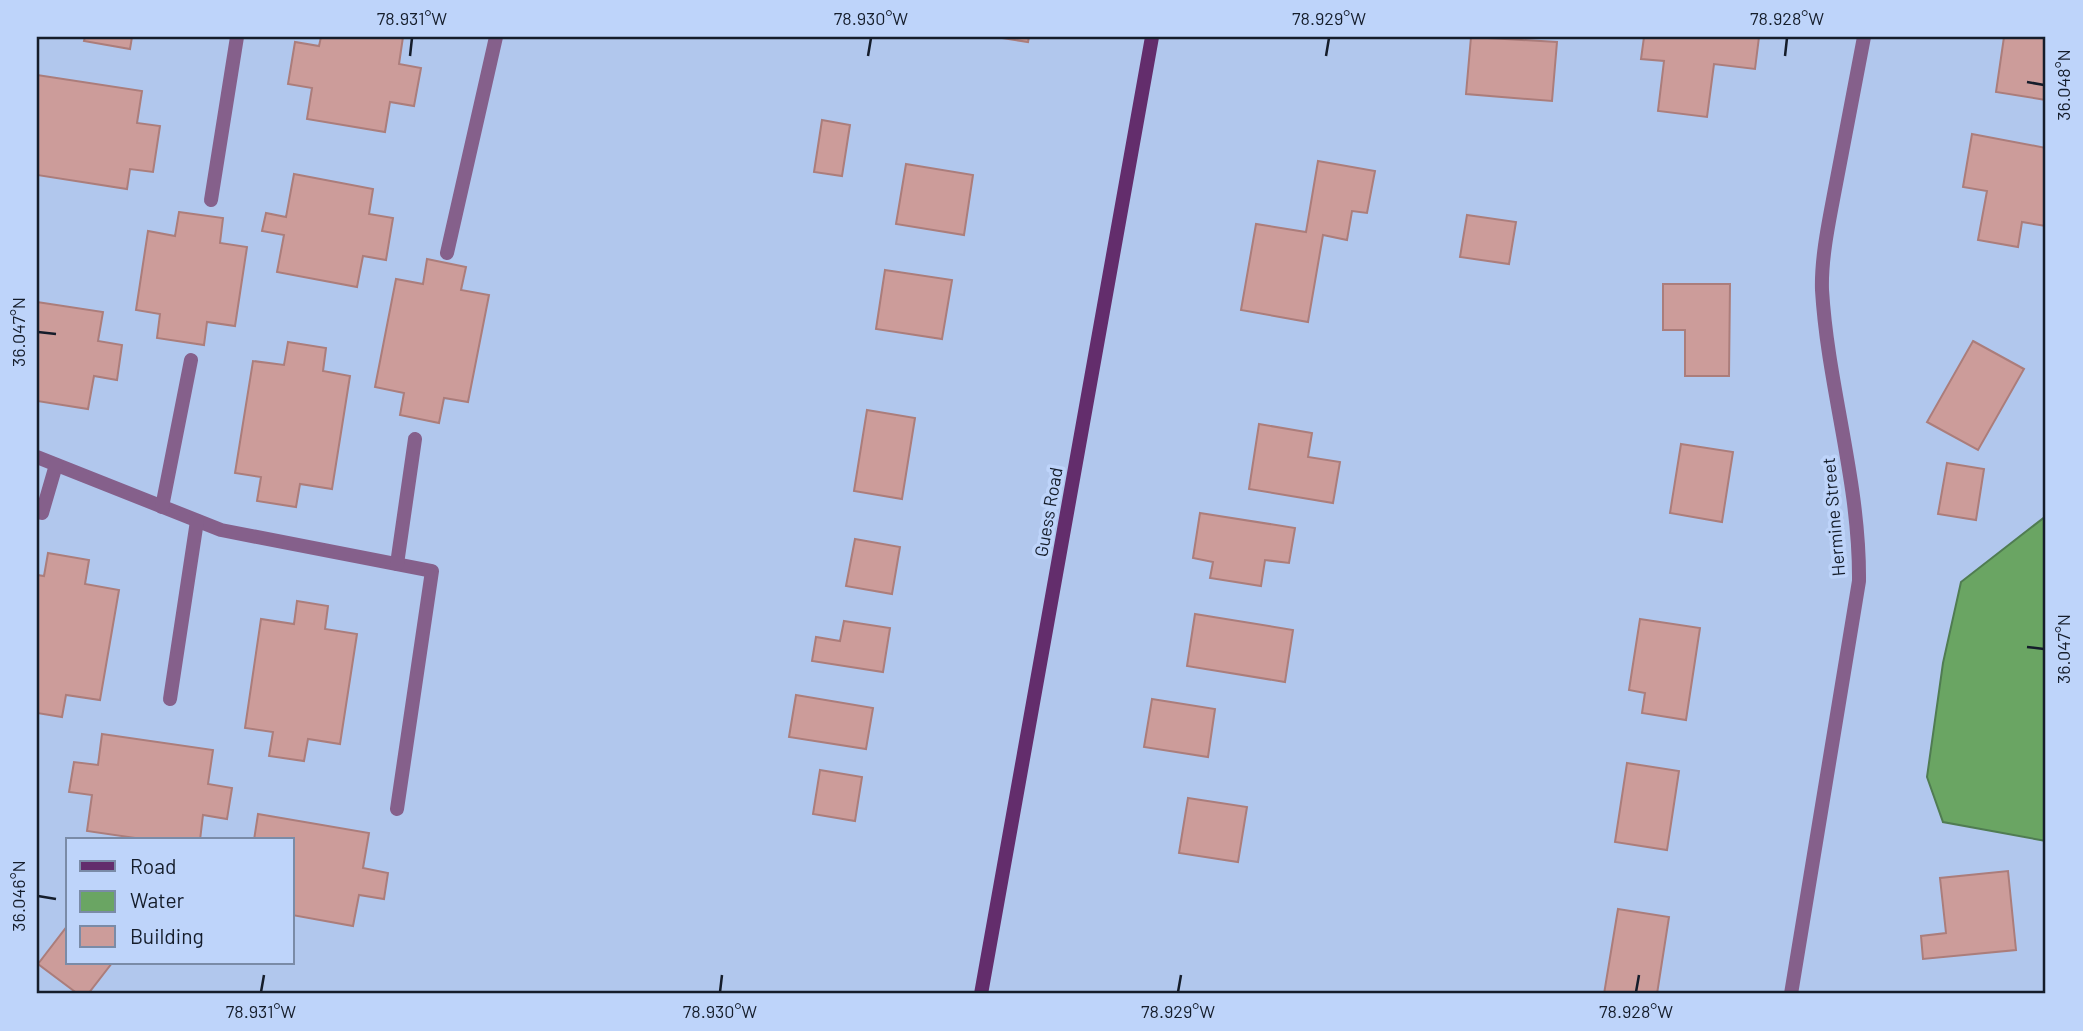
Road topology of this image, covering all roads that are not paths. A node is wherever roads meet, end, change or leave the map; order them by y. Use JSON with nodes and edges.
{"nodes":[{"id":1,"x":237,"y":37,"type":"edge"},
{"id":2,"x":496,"y":37,"type":"edge"},
{"id":3,"x":1152,"y":37,"type":"edge"},
{"id":4,"x":1864,"y":37,"type":"edge"},
{"id":5,"x":211,"y":200,"type":"dead end"},
{"id":6,"x":447,"y":253,"type":"dead end"},
{"id":7,"x":191,"y":360,"type":"dead end"},
{"id":8,"x":415,"y":439,"type":"dead end"},
{"id":9,"x":37,"y":457,"type":"edge"},
{"id":10,"x":57,"y":465,"type":"junction"},
{"id":11,"x":162,"y":508,"type":"junction"},
{"id":12,"x":37,"y":512,"type":"edge"},
{"id":13,"x":197,"y":521,"type":"junction"},
{"id":14,"x":397,"y":564,"type":"junction"},
{"id":15,"x":170,"y":699,"type":"dead end"},
{"id":16,"x":397,"y":809,"type":"dead end"},
{"id":17,"x":981,"y":994,"type":"edge"},
{"id":18,"x":1791,"y":994,"type":"edge"}],
"edges":[{"from":1,"to":5,"type":"street"},
{"from":2,"to":6,"type":"street"},
{"from":3,"to":17,"type":"main road","name":"Guess Road"},
{"from":4,"to":18,"type":"street","name":"Hermine Street"},
{"from":7,"to":11,"type":"street"},
{"from":8,"to":14,"type":"street"},
{"from":9,"to":10,"type":"street"},
{"from":10,"to":11,"type":"street"},
{"from":10,"to":12,"type":"street"},
{"from":11,"to":13,"type":"street"},
{"from":13,"to":14,"type":"street"},
{"from":13,"to":15,"type":"street"},
{"from":14,"to":16,"type":"street"}]}
